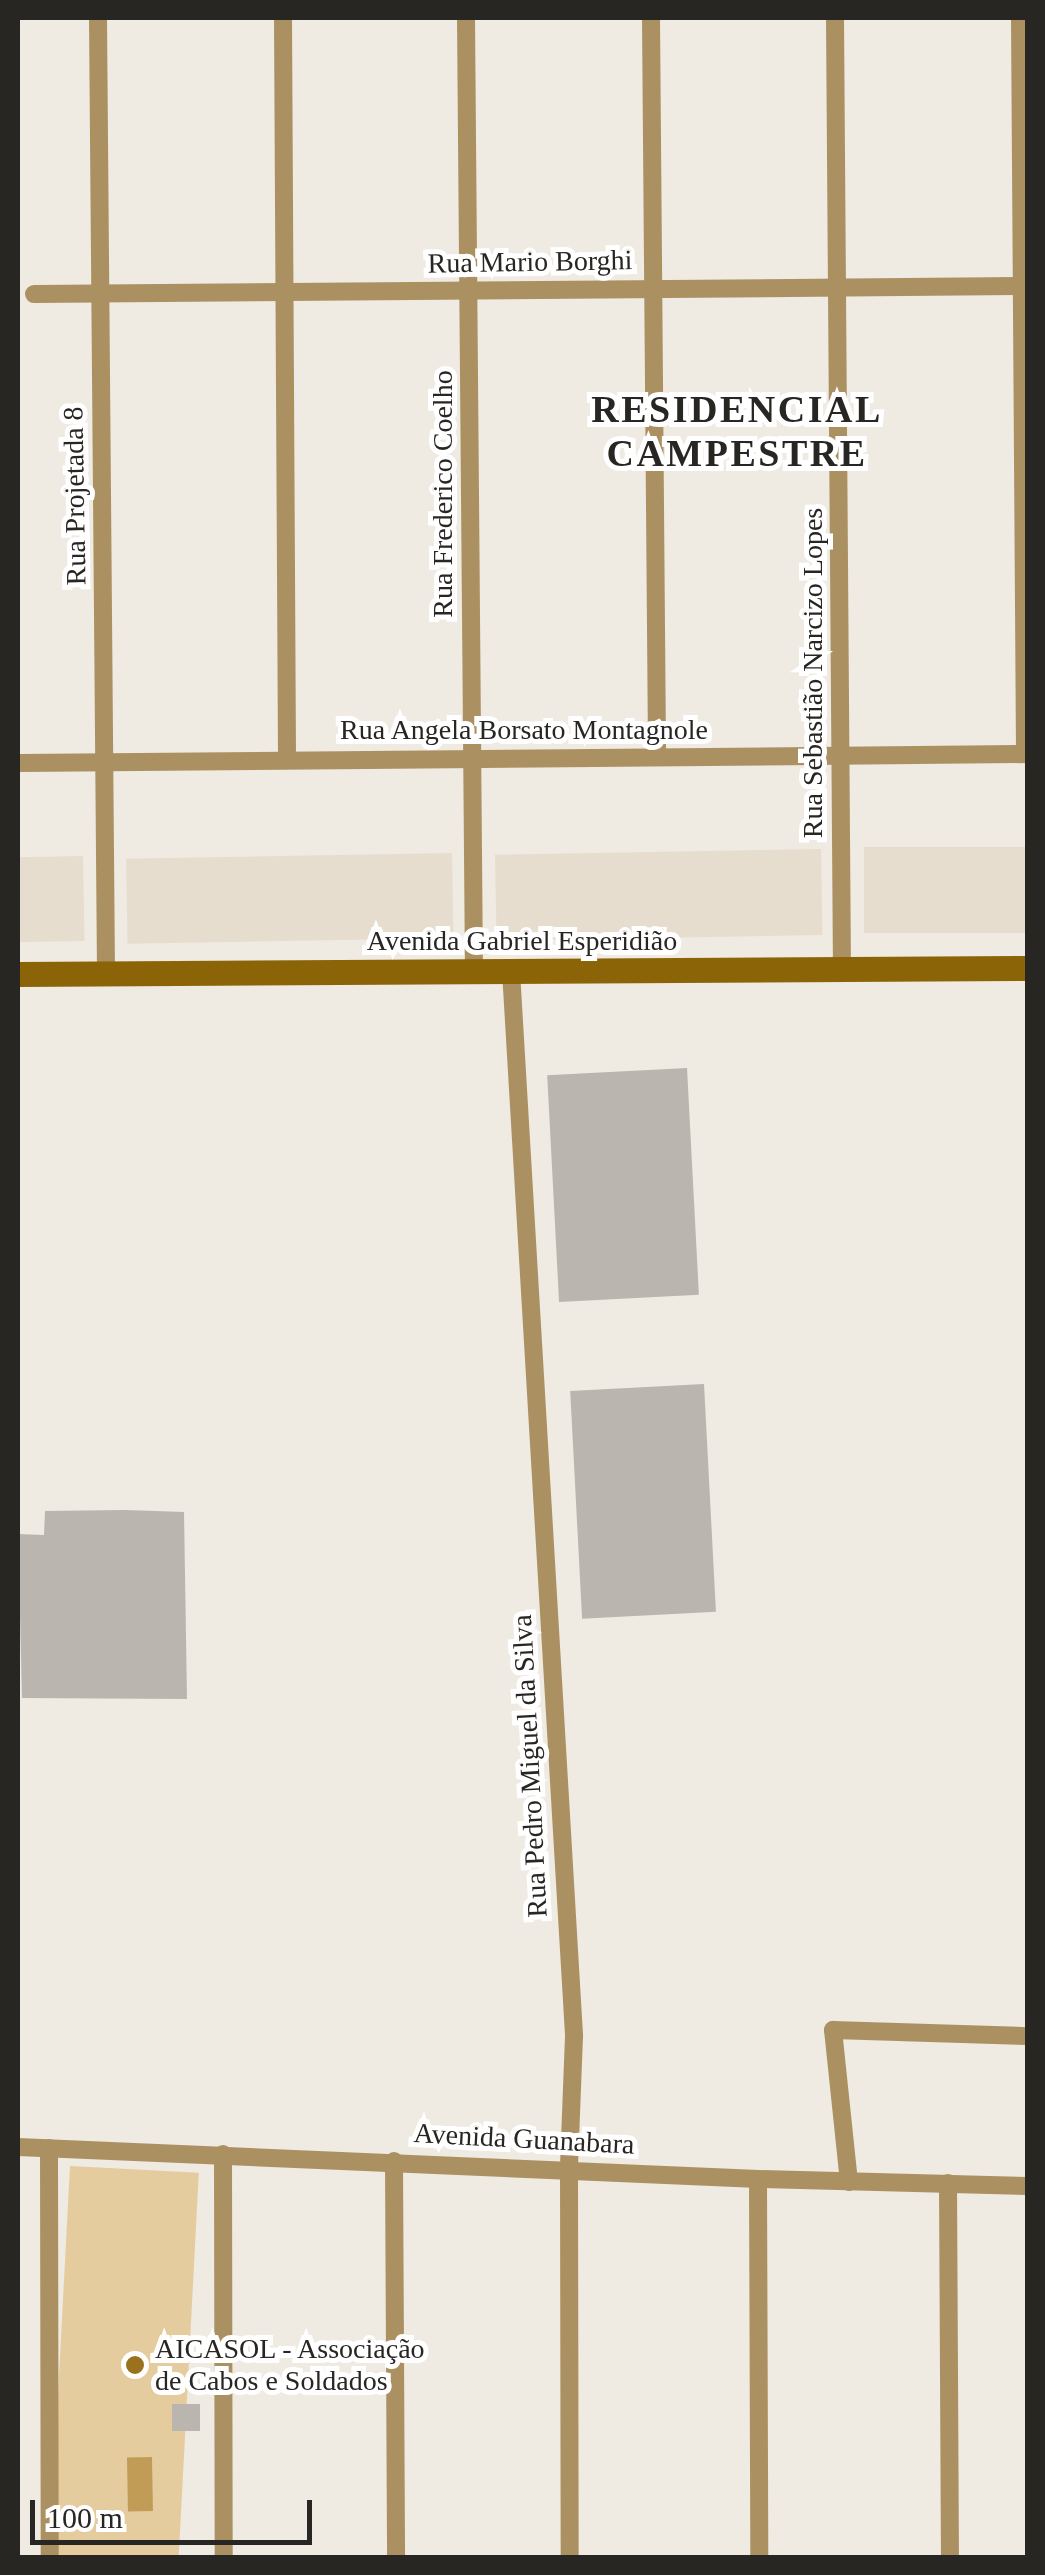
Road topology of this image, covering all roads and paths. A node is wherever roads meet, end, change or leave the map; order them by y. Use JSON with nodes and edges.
{"nodes":[{"id":1,"x":98,"y":18,"type":"edge"},
{"id":2,"x":282,"y":18,"type":"edge"},
{"id":3,"x":466,"y":18,"type":"edge"},
{"id":4,"x":651,"y":18,"type":"edge"},
{"id":5,"x":835,"y":18,"type":"edge"},
{"id":6,"x":1020,"y":18,"type":"edge"},
{"id":7,"x":1025,"y":286,"type":"edge"},
{"id":8,"x":837,"y":287,"type":"junction"},
{"id":9,"x":652,"y":288,"type":"junction"},
{"id":10,"x":468,"y":290,"type":"junction"},
{"id":11,"x":284,"y":292,"type":"junction"},
{"id":12,"x":34,"y":294,"type":"dead end"},
{"id":13,"x":100,"y":294,"type":"junction"},
{"id":14,"x":1026,"y":754,"type":"edge"},
{"id":15,"x":841,"y":755,"type":"junction"},
{"id":16,"x":656,"y":756,"type":"junction"},
{"id":17,"x":472,"y":758,"type":"junction"},
{"id":18,"x":288,"y":759,"type":"junction"},
{"id":19,"x":20,"y":762,"type":"dead end"},
{"id":20,"x":105,"y":762,"type":"junction"},
{"id":21,"x":1028,"y":968,"type":"edge"},
{"id":22,"x":842,"y":969,"type":"junction"},
{"id":23,"x":474,"y":971,"type":"junction"},
{"id":24,"x":510,"y":971,"type":"junction"},
{"id":25,"x":18,"y":974,"type":"edge"},
{"id":26,"x":106,"y":974,"type":"junction"},
{"id":27,"x":1028,"y":2036,"type":"edge"},
{"id":28,"x":18,"y":2146,"type":"edge"},
{"id":29,"x":49,"y":2148,"type":"junction"},
{"id":30,"x":223,"y":2154,"type":"junction"},
{"id":31,"x":394,"y":2161,"type":"junction"},
{"id":32,"x":569,"y":2168,"type":"junction"},
{"id":33,"x":758,"y":2179,"type":"junction"},
{"id":34,"x":849,"y":2182,"type":"junction"},
{"id":35,"x":948,"y":2183,"type":"junction"},
{"id":36,"x":1028,"y":2186,"type":"edge"},
{"id":37,"x":50,"y":2558,"type":"edge"},
{"id":38,"x":224,"y":2558,"type":"edge"},
{"id":39,"x":396,"y":2558,"type":"edge"},
{"id":40,"x":570,"y":2558,"type":"edge"},
{"id":41,"x":760,"y":2558,"type":"edge"},
{"id":42,"x":950,"y":2558,"type":"edge"}],
"edges":[{"from":1,"to":13,"type":"street","name":"Rua Projetada 8"},
{"from":2,"to":11,"type":"street"},
{"from":3,"to":10,"type":"street","name":"Rua Frederico Coelho"},
{"from":4,"to":9,"type":"street"},
{"from":5,"to":8,"type":"street","name":"Rua Sebastião Narcizo Lopes"},
{"from":6,"to":7,"type":"street"},
{"from":7,"to":8,"type":"street","name":"Rua Mario Borghi"},
{"from":7,"to":14,"type":"street"},
{"from":8,"to":9,"type":"street","name":"Rua Mario Borghi"},
{"from":8,"to":15,"type":"street","name":"Rua Sebastião Narcizo Lopes"},
{"from":9,"to":10,"type":"street","name":"Rua Mario Borghi"},
{"from":9,"to":16,"type":"street"},
{"from":10,"to":11,"type":"street","name":"Rua Mario Borghi"},
{"from":10,"to":17,"type":"street","name":"Rua Frederico Coelho"},
{"from":11,"to":13,"type":"street","name":"Rua Mario Borghi"},
{"from":11,"to":18,"type":"street"},
{"from":12,"to":13,"type":"street","name":"Rua Mario Borghi"},
{"from":13,"to":20,"type":"street","name":"Rua Projetada 8"},
{"from":14,"to":15,"type":"street","name":"Rua Angela Borsato Montagnole"},
{"from":15,"to":16,"type":"street","name":"Rua Angela Borsato Montagnole"},
{"from":15,"to":22,"type":"street","name":"Rua Sebastião Narcizo Lopes"},
{"from":16,"to":17,"type":"street","name":"Rua Angela Borsato Montagnole"},
{"from":17,"to":18,"type":"street","name":"Rua Angela Borsato Montagnole"},
{"from":17,"to":23,"type":"street","name":"Rua Frederico Coelho"},
{"from":18,"to":20,"type":"street","name":"Rua Angela Borsato Montagnole"},
{"from":19,"to":20,"type":"street","name":"Rua Angela Borsato Montagnole"},
{"from":20,"to":26,"type":"street","name":"Rua Projetada 8"},
{"from":21,"to":22,"type":"main road","name":"Avenida Gabriel Esperidião"},
{"from":22,"to":24,"type":"main road","name":"Avenida Gabriel Esperidião"},
{"from":23,"to":24,"type":"main road","name":"Avenida Gabriel Esperidião"},
{"from":23,"to":26,"type":"main road","name":"Avenida Gabriel Esperidião"},
{"from":24,"to":32,"type":"street","name":"Rua Pedro Miguel da Silva"},
{"from":25,"to":26,"type":"main road","name":"Avenida Gabriel Esperidião"},
{"from":27,"to":34,"type":"street"},
{"from":28,"to":29,"type":"street","name":"Avenida Guanabara"},
{"from":29,"to":30,"type":"street","name":"Avenida Guanabara"},
{"from":29,"to":37,"type":"street"},
{"from":30,"to":31,"type":"street","name":"Avenida Guanabara"},
{"from":30,"to":38,"type":"street"},
{"from":31,"to":32,"type":"street","name":"Avenida Guanabara"},
{"from":31,"to":39,"type":"street"},
{"from":32,"to":33,"type":"street","name":"Avenida Guanabara"},
{"from":32,"to":40,"type":"street","name":"Rua Pedro Miguel da Silva"},
{"from":33,"to":34,"type":"street","name":"Avenida Guanabara"},
{"from":33,"to":41,"type":"street"},
{"from":34,"to":35,"type":"street","name":"Avenida Guanabara"},
{"from":35,"to":36,"type":"street","name":"Avenida Guanabara"},
{"from":35,"to":42,"type":"street"}]}
